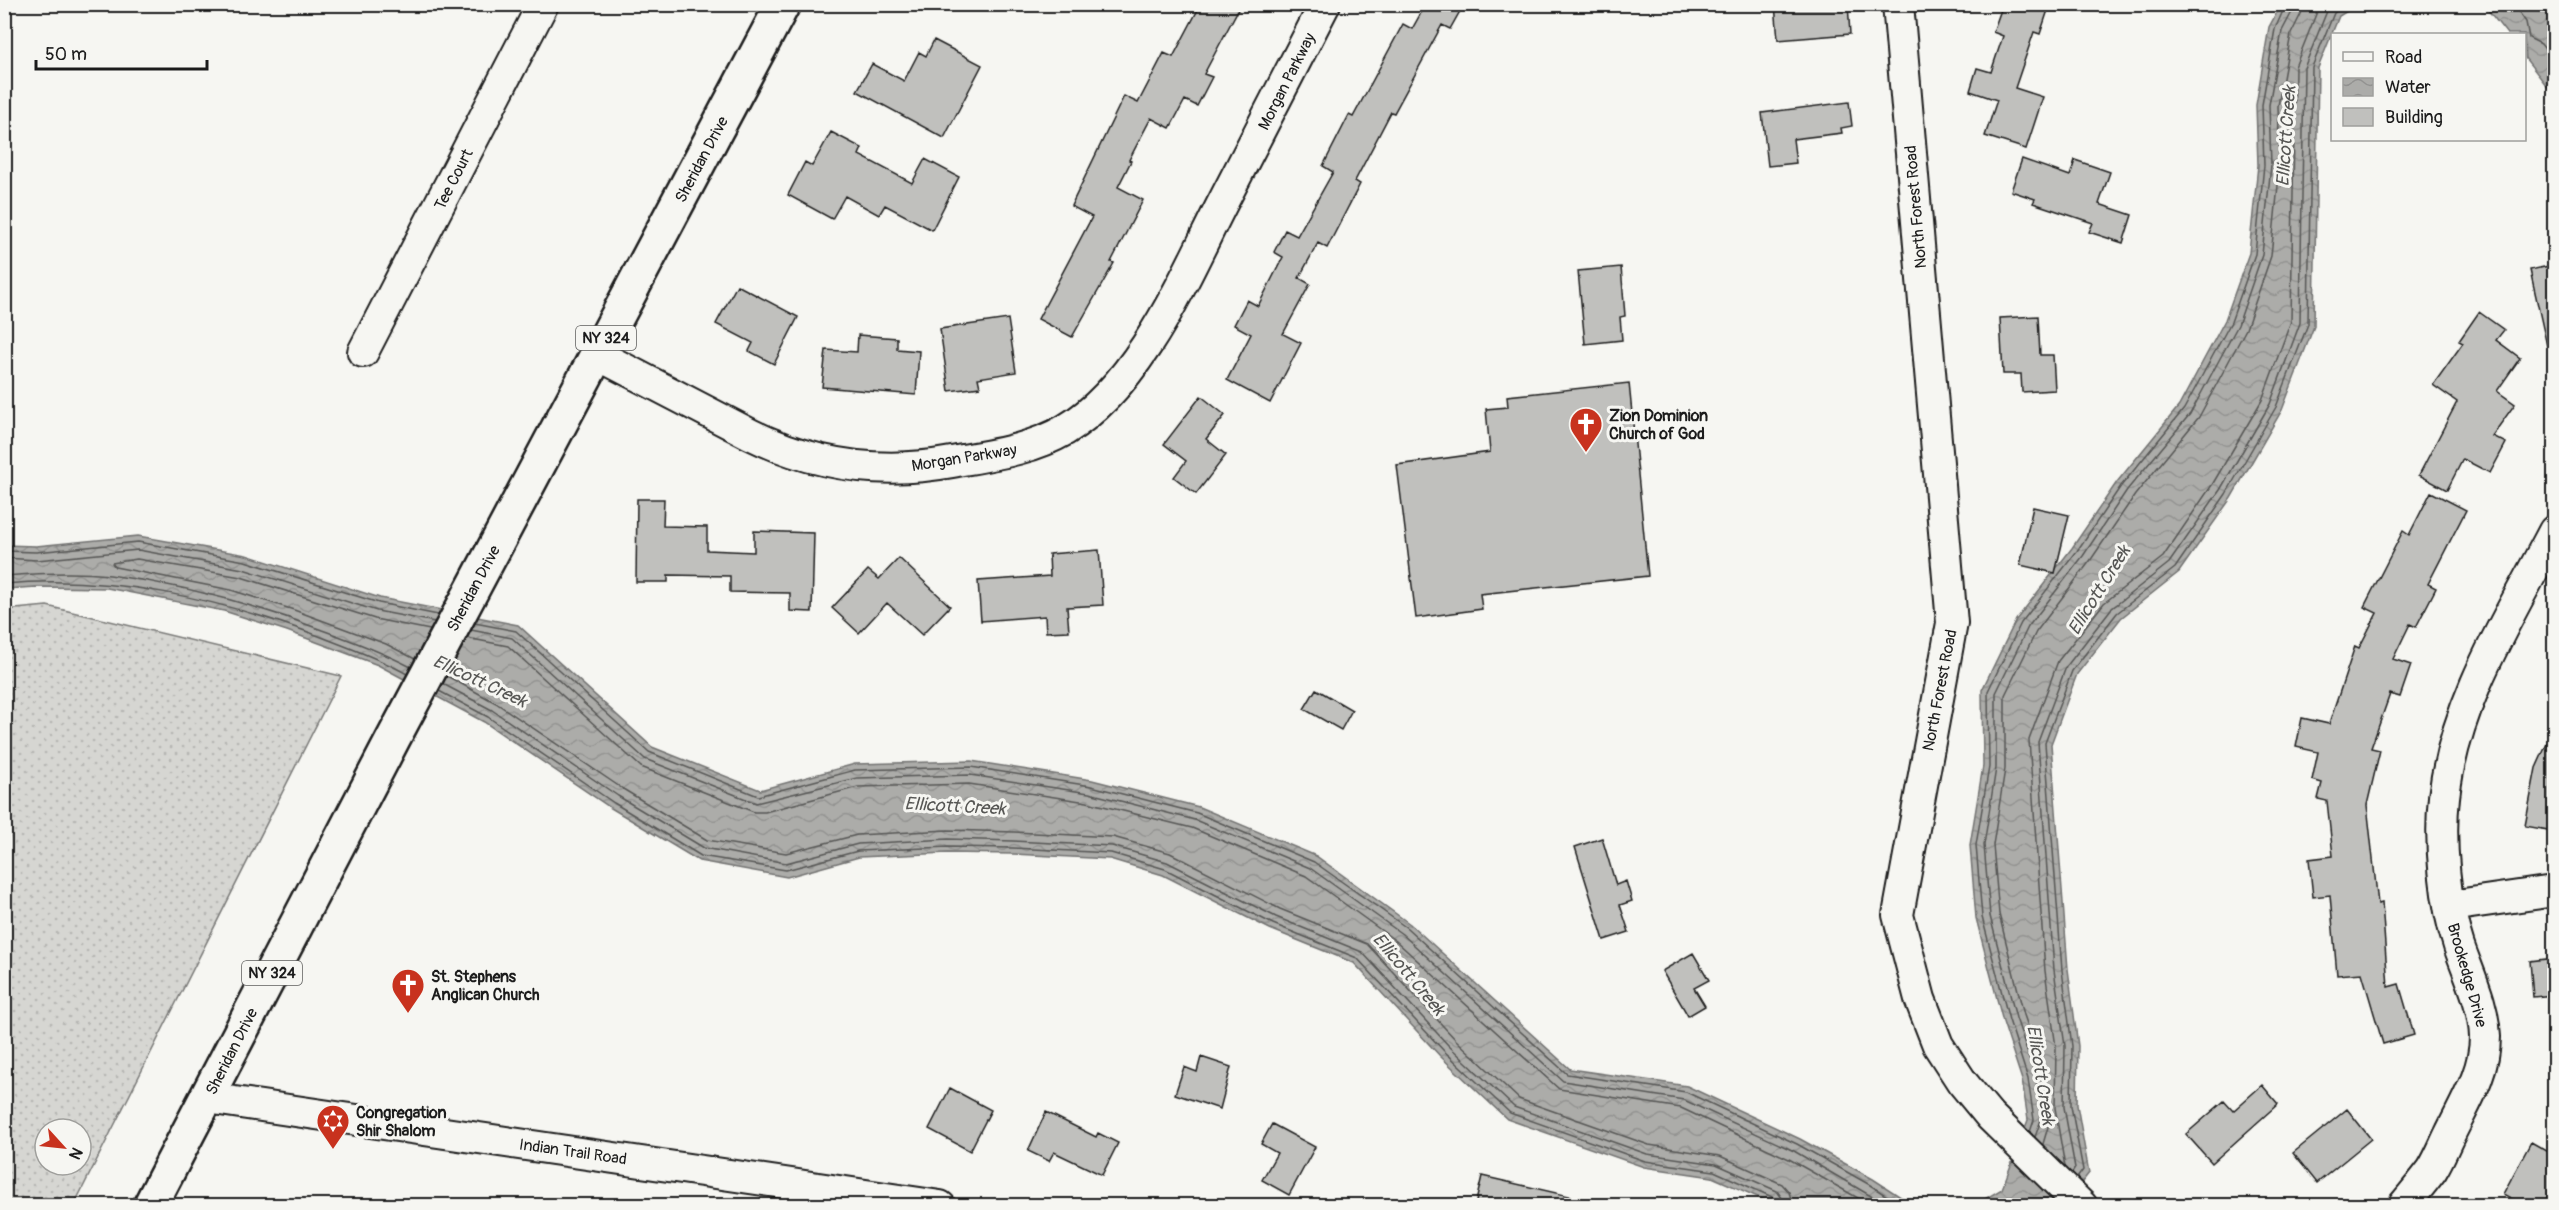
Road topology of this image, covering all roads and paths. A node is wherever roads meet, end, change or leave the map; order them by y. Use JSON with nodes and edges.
{"nodes":[{"id":1,"x":543,"y":4,"type":"edge"},
{"id":2,"x":783,"y":4,"type":"edge"},
{"id":3,"x":1325,"y":4,"type":"edge"},
{"id":4,"x":1898,"y":4,"type":"edge"},
{"id":5,"x":363,"y":352,"type":"dead end"},
{"id":6,"x":598,"y":355,"type":"junction"},
{"id":7,"x":2554,"y":531,"type":"edge"},
{"id":8,"x":2554,"y":891,"type":"edge"},
{"id":9,"x":2450,"y":906,"type":"junction"},
{"id":10,"x":207,"y":1098,"type":"junction"},
{"id":11,"x":2079,"y":1201,"type":"edge"},
{"id":12,"x":150,"y":1206,"type":"edge"},
{"id":13,"x":940,"y":1206,"type":"edge"},
{"id":14,"x":2403,"y":1206,"type":"edge"}],
"edges":[{"from":1,"to":5,"type":"street","name":"Tee Court"},
{"from":2,"to":6,"type":"main road","name":"Sheridan Drive","number":"NY 324"},
{"from":3,"to":6,"type":"street","name":"Morgan Parkway"},
{"from":4,"to":11,"type":"street","name":"North Forest Road"},
{"from":6,"to":10,"type":"main road","name":"Sheridan Drive","number":"NY 324"},
{"from":7,"to":9,"type":"street","name":"Brookedge Drive"},
{"from":8,"to":9,"type":"street"},
{"from":9,"to":14,"type":"street","name":"Brookedge Drive"},
{"from":10,"to":12,"type":"main road","name":"Sheridan Drive","number":"NY 324"},
{"from":10,"to":13,"type":"street","name":"Indian Trail Road"}]}
